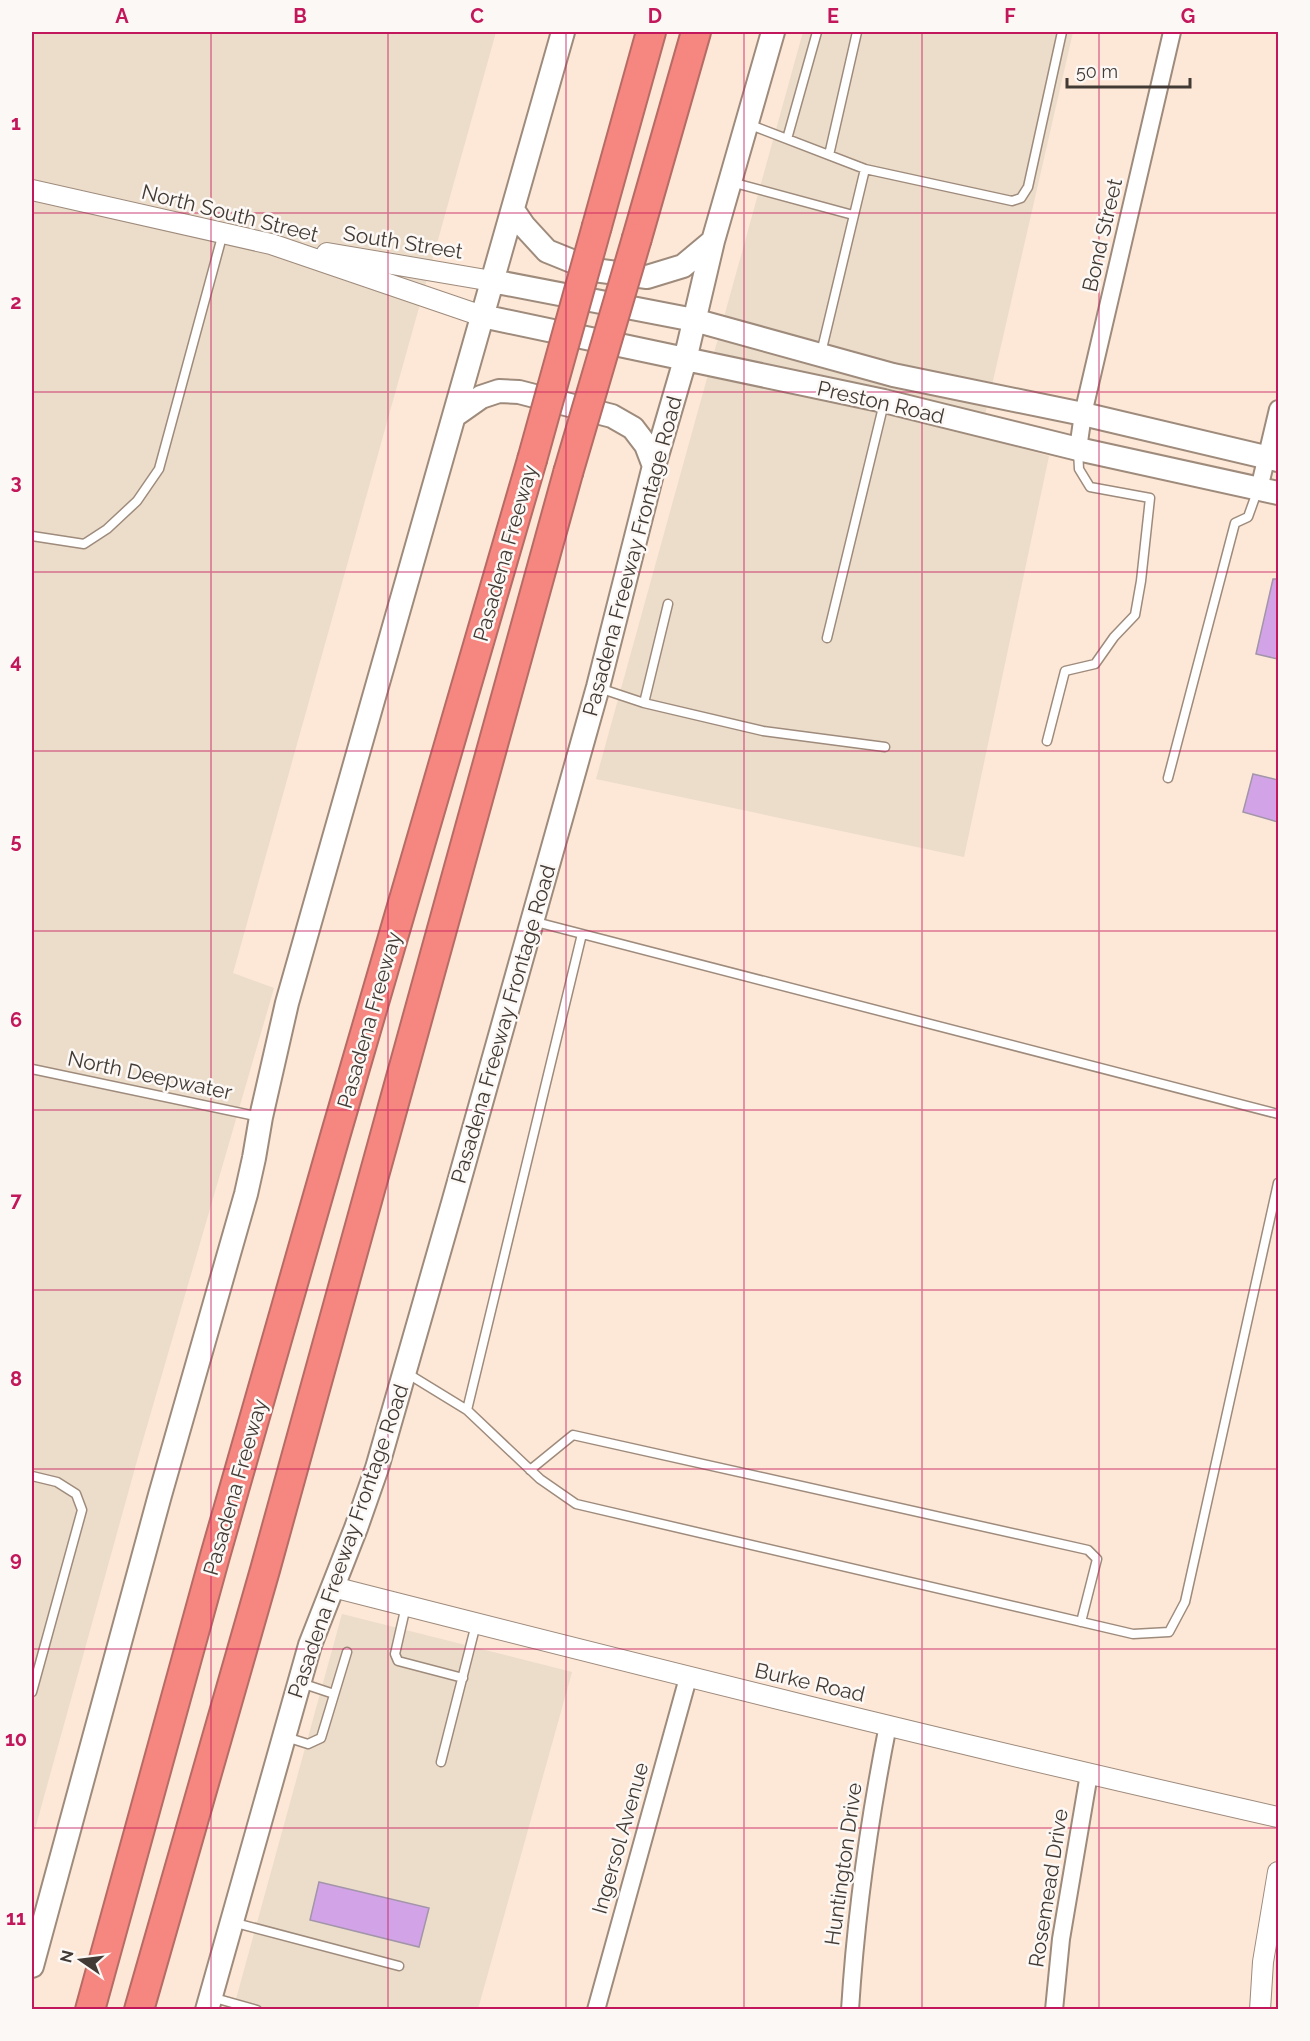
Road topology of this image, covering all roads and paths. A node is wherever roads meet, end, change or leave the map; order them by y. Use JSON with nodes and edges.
{"nodes":[{"id":1,"x":563,"y":32,"type":"edge"},
{"id":2,"x":651,"y":32,"type":"edge"},
{"id":3,"x":696,"y":32,"type":"edge"},
{"id":4,"x":773,"y":32,"type":"edge"},
{"id":5,"x":817,"y":32,"type":"edge"},
{"id":6,"x":857,"y":32,"type":"edge"},
{"id":7,"x":1062,"y":32,"type":"edge"},
{"id":8,"x":1172,"y":32,"type":"edge"},
{"id":9,"x":748,"y":124,"type":"junction"},
{"id":10,"x":787,"y":139,"type":"junction"},
{"id":11,"x":829,"y":155,"type":"junction"},
{"id":12,"x":865,"y":169,"type":"junction"},
{"id":13,"x":731,"y":182,"type":"junction"},
{"id":14,"x":32,"y":190,"type":"edge"},
{"id":15,"x":513,"y":210,"type":"junction"},
{"id":16,"x":853,"y":215,"type":"junction"},
{"id":17,"x":223,"y":233,"type":"junction"},
{"id":18,"x":713,"y":241,"type":"junction"},
{"id":19,"x":271,"y":244,"type":"junction"},
{"id":20,"x":492,"y":280,"type":"junction"},
{"id":21,"x":482,"y":316,"type":"junction"},
{"id":22,"x":694,"y":320,"type":"junction"},
{"id":23,"x":820,"y":356,"type":"junction"},
{"id":24,"x":685,"y":360,"type":"junction"},
{"id":25,"x":893,"y":375,"type":"junction"},
{"id":26,"x":884,"y":401,"type":"junction"},
{"id":27,"x":1278,"y":409,"type":"edge"},
{"id":28,"x":1083,"y":414,"type":"junction"},
{"id":29,"x":454,"y":416,"type":"junction"},
{"id":30,"x":1078,"y":449,"type":"junction"},
{"id":31,"x":1273,"y":459,"type":"edge"},
{"id":32,"x":654,"y":466,"type":"junction"},
{"id":33,"x":1269,"y":491,"type":"edge"},
{"id":34,"x":32,"y":536,"type":"edge"},
{"id":35,"x":668,"y":604,"type":"dead end"},
{"id":36,"x":827,"y":638,"type":"dead end"},
{"id":37,"x":598,"y":687,"type":"junction"},
{"id":38,"x":644,"y":703,"type":"junction"},
{"id":39,"x":1047,"y":741,"type":"dead end"},
{"id":40,"x":885,"y":747,"type":"dead end"},
{"id":41,"x":1168,"y":778,"type":"dead end"},
{"id":42,"x":531,"y":921,"type":"junction"},
{"id":43,"x":582,"y":934,"type":"junction"},
{"id":44,"x":32,"y":1069,"type":"edge"},
{"id":45,"x":1278,"y":1114,"type":"edge"},
{"id":46,"x":261,"y":1117,"type":"junction"},
{"id":47,"x":1278,"y":1183,"type":"edge"},
{"id":48,"x":405,"y":1372,"type":"junction"},
{"id":49,"x":467,"y":1410,"type":"junction"},
{"id":50,"x":530,"y":1470,"type":"junction"},
{"id":51,"x":32,"y":1476,"type":"edge"},
{"id":52,"x":333,"y":1587,"type":"junction"},
{"id":53,"x":406,"y":1606,"type":"junction"},
{"id":54,"x":1082,"y":1622,"type":"junction"},
{"id":55,"x":477,"y":1624,"type":"junction"},
{"id":56,"x":347,"y":1652,"type":"dead end"},
{"id":57,"x":463,"y":1678,"type":"junction"},
{"id":58,"x":688,"y":1678,"type":"junction"},
{"id":59,"x":299,"y":1682,"type":"junction"},
{"id":60,"x":32,"y":1692,"type":"edge"},
{"id":61,"x":334,"y":1694,"type":"junction"},
{"id":62,"x":888,"y":1725,"type":"junction"},
{"id":63,"x":283,"y":1736,"type":"junction"},
{"id":64,"x":441,"y":1762,"type":"dead end"},
{"id":65,"x":1089,"y":1774,"type":"junction"},
{"id":66,"x":1278,"y":1817,"type":"edge"},
{"id":67,"x":1278,"y":1872,"type":"edge"},
{"id":68,"x":231,"y":1922,"type":"junction"},
{"id":69,"x":32,"y":1966,"type":"edge"},
{"id":70,"x":399,"y":1966,"type":"dead end"},
{"id":71,"x":209,"y":2003,"type":"edge"},
{"id":72,"x":91,"y":2004,"type":"edge"},
{"id":73,"x":139,"y":2010,"type":"edge"},
{"id":74,"x":257,"y":2010,"type":"edge"},
{"id":75,"x":596,"y":2010,"type":"edge"},
{"id":76,"x":850,"y":2010,"type":"edge"},
{"id":77,"x":1054,"y":2010,"type":"edge"},
{"id":78,"x":1260,"y":2010,"type":"edge"}],
"edges":[{"from":1,"to":15,"type":"main road"},
{"from":2,"to":72,"type":"highway","name":"Pasadena Freeway","bridge":true},
{"from":3,"to":73,"type":"highway","name":"Pasadena Freeway","bridge":true},
{"from":4,"to":9,"type":"main road","name":"Pasadena Freeway Frontage Road"},
{"from":5,"to":10,"type":"lane"},
{"from":6,"to":11,"type":"lane"},
{"from":7,"to":12,"type":"lane"},
{"from":8,"to":28,"type":"street","name":"Bond Street"},
{"from":9,"to":10,"type":"lane"},
{"from":9,"to":13,"type":"main road","name":"Pasadena Freeway Frontage Road"},
{"from":10,"to":11,"type":"lane"},
{"from":11,"to":12,"type":"lane"},
{"from":12,"to":16,"type":"lane"},
{"from":13,"to":16,"type":"lane"},
{"from":13,"to":18,"type":"main road","name":"Pasadena Freeway Frontage Road"},
{"from":14,"to":17,"type":"street","name":"North South Street"},
{"from":15,"to":18,"type":"main road"},
{"from":15,"to":20,"type":"main road"},
{"from":16,"to":23,"type":"lane"},
{"from":17,"to":19,"type":"street","name":"North South Street"},
{"from":17,"to":34,"type":"lane"},
{"from":18,"to":22,"type":"main road","name":"Pasadena Freeway Frontage Road"},
{"from":19,"to":20,"type":"street","name":"South Street"},
{"from":19,"to":21,"type":"street","name":"North South Street"},
{"from":20,"to":21,"type":"main road"},
{"from":20,"to":22,"type":"main road","name":"Preston Road"},
{"from":21,"to":24,"type":"main road","name":"Preston Road"},
{"from":21,"to":29,"type":"main road"},
{"from":22,"to":23,"type":"main road","name":"Preston Road"},
{"from":22,"to":24,"type":"main road","name":"Pasadena Freeway Frontage Road"},
{"from":23,"to":25,"type":"main road","name":"Preston Road"},
{"from":24,"to":26,"type":"main road","name":"Preston Road"},
{"from":24,"to":32,"type":"main road","name":"Pasadena Freeway Frontage Road"},
{"from":25,"to":26,"type":"main road"},
{"from":25,"to":28,"type":"main road","name":"Preston Road"},
{"from":26,"to":30,"type":"main road","name":"Preston Road"},
{"from":26,"to":36,"type":"lane"},
{"from":27,"to":31,"type":"street"},
{"from":28,"to":30,"type":"street","name":"Bond Street"},
{"from":28,"to":31,"type":"main road","name":"Preston Road"},
{"from":29,"to":32,"type":"main road"},
{"from":29,"to":46,"type":"main road"},
{"from":30,"to":33,"type":"main road","name":"Preston Road"},
{"from":30,"to":39,"type":"lane"},
{"from":31,"to":33,"type":"street"},
{"from":32,"to":37,"type":"main road","name":"Pasadena Freeway Frontage Road"},
{"from":33,"to":41,"type":"lane"},
{"from":35,"to":38,"type":"lane"},
{"from":37,"to":38,"type":"lane"},
{"from":37,"to":42,"type":"main road","name":"Pasadena Freeway Frontage Road"},
{"from":38,"to":40,"type":"lane"},
{"from":42,"to":43,"type":"lane"},
{"from":42,"to":48,"type":"main road","name":"Pasadena Freeway Frontage Road"},
{"from":43,"to":45,"type":"lane"},
{"from":43,"to":49,"type":"lane"},
{"from":44,"to":46,"type":"lane","name":"North Deepwater"},
{"from":46,"to":69,"type":"main road"},
{"from":47,"to":54,"type":"lane"},
{"from":48,"to":49,"type":"lane"},
{"from":48,"to":52,"type":"main road","name":"Pasadena Freeway Frontage Road"},
{"from":49,"to":50,"type":"lane"},
{"from":50,"to":54,"type":"lane"},
{"from":50,"to":54,"type":"lane"},
{"from":51,"to":60,"type":"lane"},
{"from":52,"to":53,"type":"street","name":"Burke Road"},
{"from":52,"to":59,"type":"main road","name":"Pasadena Freeway Frontage Road"},
{"from":53,"to":55,"type":"street","name":"Burke Road"},
{"from":53,"to":57,"type":"lane"},
{"from":55,"to":57,"type":"lane"},
{"from":55,"to":58,"type":"street","name":"Burke Road"},
{"from":56,"to":61,"type":"lane"},
{"from":57,"to":64,"type":"lane"},
{"from":58,"to":62,"type":"street","name":"Burke Road"},
{"from":58,"to":75,"type":"street","name":"Ingersol Avenue"},
{"from":59,"to":61,"type":"lane"},
{"from":59,"to":63,"type":"main road","name":"Pasadena Freeway Frontage Road"},
{"from":61,"to":63,"type":"lane"},
{"from":62,"to":65,"type":"street","name":"Burke Road"},
{"from":62,"to":76,"type":"street","name":"Huntington Drive"},
{"from":63,"to":68,"type":"main road","name":"Pasadena Freeway Frontage Road"},
{"from":65,"to":66,"type":"street","name":"Burke Road"},
{"from":65,"to":77,"type":"street","name":"Rosemead Drive"},
{"from":67,"to":78,"type":"street"},
{"from":68,"to":70,"type":"lane"},
{"from":68,"to":71,"type":"main road","name":"Pasadena Freeway Frontage Road"},
{"from":71,"to":74,"type":"lane"}]}
